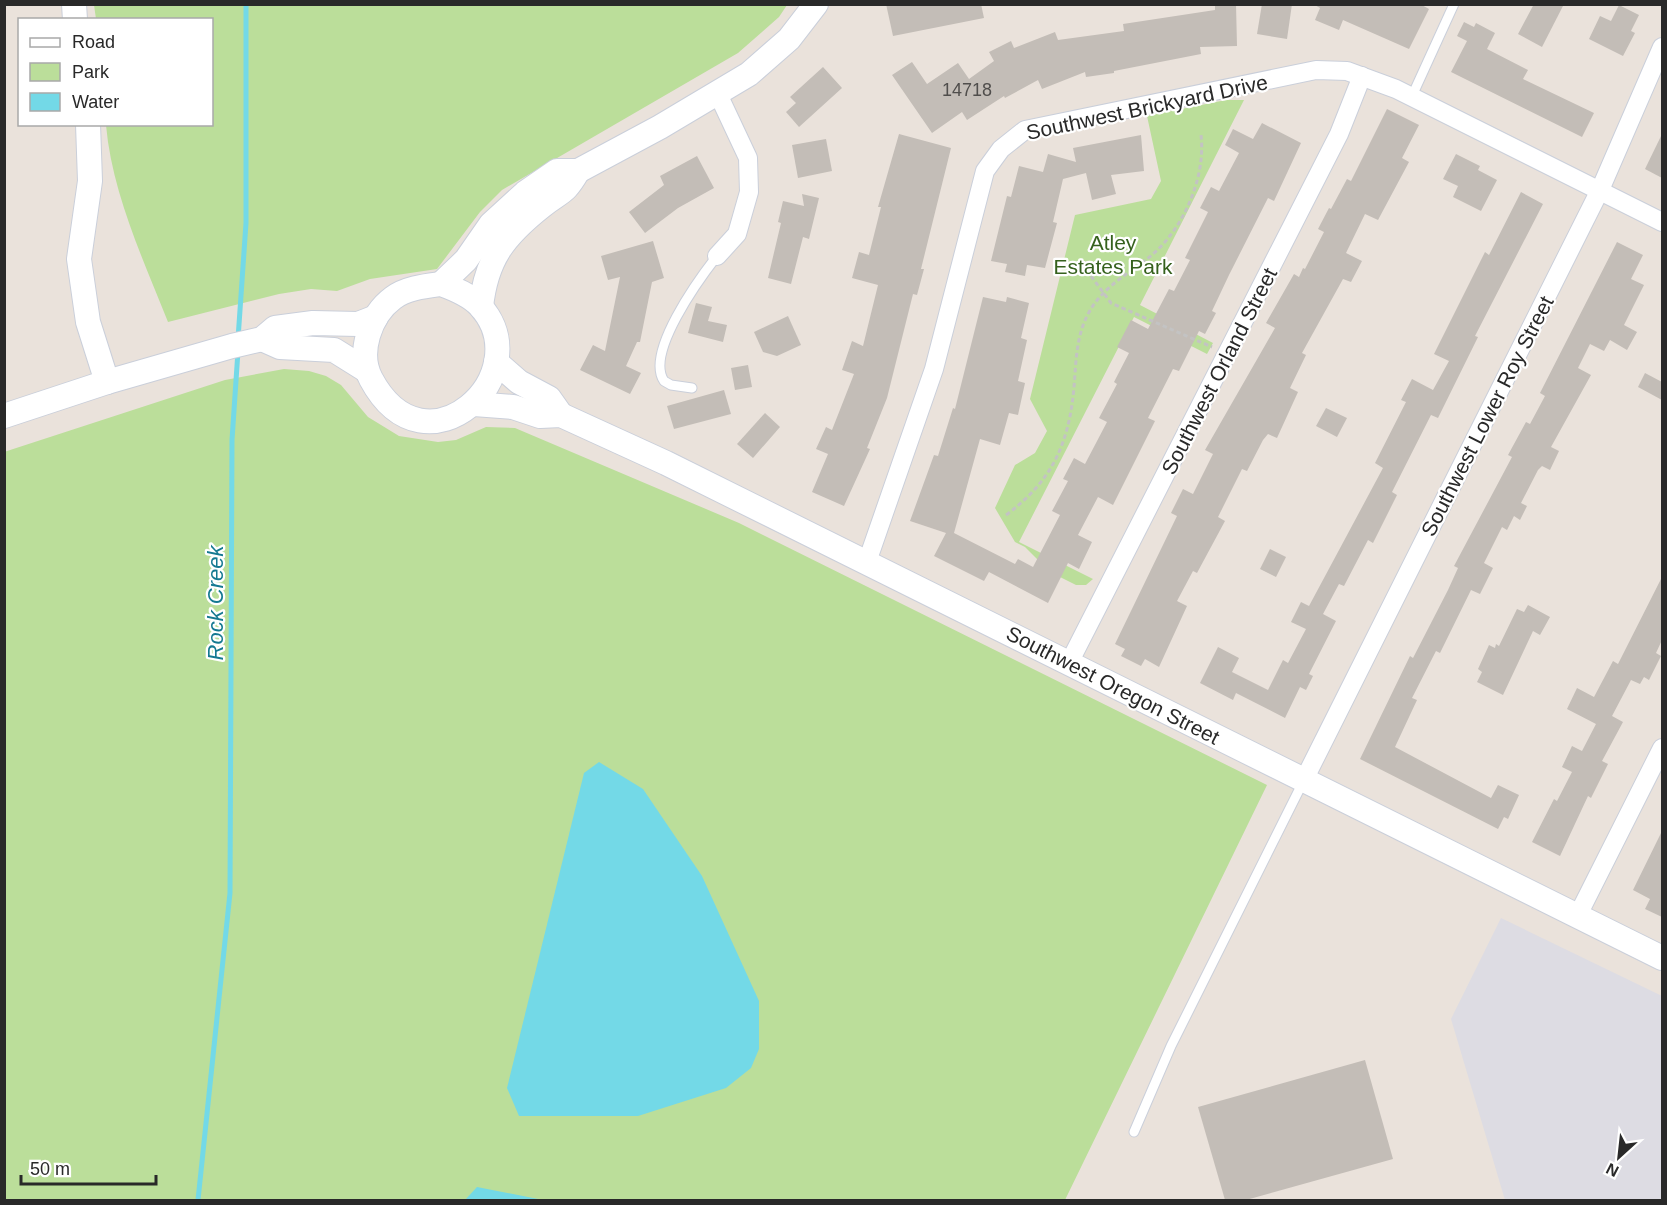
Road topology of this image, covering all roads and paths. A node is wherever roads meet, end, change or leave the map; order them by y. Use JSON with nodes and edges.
{"nodes":[{"id":1,"x":816,"y":4,"type":"edge"},
{"id":2,"x":1454,"y":4,"type":"edge"},
{"id":3,"x":1662,"y":47,"type":"edge"},
{"id":4,"x":1362,"y":76,"type":"junction"},
{"id":5,"x":718,"y":94,"type":"junction"},
{"id":6,"x":1412,"y":96,"type":"junction"},
{"id":7,"x":88,"y":126,"type":"edge"},
{"id":8,"x":1201,"y":135,"type":"dead end"},
{"id":9,"x":578,"y":171,"type":"junction"},
{"id":10,"x":1600,"y":190,"type":"junction"},
{"id":11,"x":1662,"y":222,"type":"edge"},
{"id":12,"x":717,"y":256,"type":"joint"},
{"id":13,"x":1091,"y":276,"type":"dead end"},
{"id":14,"x":441,"y":284,"type":"junction"},
{"id":15,"x":1102,"y":294,"type":"junction"},
{"id":16,"x":482,"y":307,"type":"junction"},
{"id":17,"x":376,"y":317,"type":"junction"},
{"id":18,"x":262,"y":339,"type":"junction"},
{"id":19,"x":1227,"y":355,"type":"junction"},
{"id":20,"x":496,"y":362,"type":"junction"},
{"id":21,"x":366,"y":370,"type":"junction"},
{"id":22,"x":107,"y":382,"type":"junction"},
{"id":23,"x":692,"y":388,"type":"dead end"},
{"id":24,"x":474,"y":404,"type":"junction"},
{"id":25,"x":561,"y":415,"type":"junction"},
{"id":26,"x":4,"y":416,"type":"edge"},
{"id":27,"x":1006,"y":514,"type":"dead end"},
{"id":28,"x":867,"y":562,"type":"junction"},
{"id":29,"x":1069,"y":663,"type":"junction"},
{"id":30,"x":1662,"y":748,"type":"edge"},
{"id":31,"x":1304,"y":780,"type":"junction"},
{"id":32,"x":1578,"y":915,"type":"junction"},
{"id":33,"x":1662,"y":958,"type":"edge"},
{"id":34,"x":1134,"y":1132,"type":"dead end"}],
"edges":[{"from":1,"to":5,"type":"main road"},
{"from":2,"to":6,"type":"lane"},
{"from":3,"to":10,"type":"street","name":"Southwest Lower Roy Street"},
{"from":4,"to":6,"type":"street","name":"Southwest Brickyard Drive"},
{"from":4,"to":19,"type":"street","name":"Southwest Orland Street"},
{"from":4,"to":28,"type":"street","name":"Southwest Brickyard Drive"},
{"from":5,"to":9,"type":"main road"},
{"from":5,"to":12,"type":"street"},
{"from":6,"to":10,"type":"street","name":"Southwest Brickyard Drive"},
{"from":7,"to":22,"type":"main road"},
{"from":8,"to":15,"type":"path"},
{"from":9,"to":14,"type":"main road"},
{"from":9,"to":16,"type":"main road"},
{"from":10,"to":11,"type":"street","name":"Southwest Brickyard Drive"},
{"from":10,"to":31,"type":"street","name":"Southwest Lower Roy Street"},
{"from":12,"to":23,"type":"lane"},
{"from":13,"to":15,"type":"path"},
{"from":14,"to":16,"type":"main road"},
{"from":14,"to":17,"type":"main road"},
{"from":15,"to":19,"type":"path"},
{"from":15,"to":27,"type":"path"},
{"from":16,"to":20,"type":"main road"},
{"from":17,"to":18,"type":"main road"},
{"from":17,"to":21,"type":"main road"},
{"from":18,"to":21,"type":"main road"},
{"from":18,"to":22,"type":"main road"},
{"from":19,"to":29,"type":"street","name":"Southwest Orland Street"},
{"from":20,"to":24,"type":"main road"},
{"from":20,"to":25,"type":"main road","name":"Southwest Oregon Street"},
{"from":21,"to":24,"type":"main road"},
{"from":22,"to":26,"type":"main road"},
{"from":24,"to":25,"type":"main road","name":"Southwest Oregon Street"},
{"from":25,"to":28,"type":"main road","name":"Southwest Oregon Street"},
{"from":28,"to":29,"type":"main road","name":"Southwest Oregon Street"},
{"from":29,"to":31,"type":"main road","name":"Southwest Oregon Street"},
{"from":30,"to":32,"type":"street"},
{"from":31,"to":32,"type":"main road","name":"Southwest Oregon Street"},
{"from":31,"to":34,"type":"lane"},
{"from":32,"to":33,"type":"main road","name":"Southwest Oregon Street"}]}
